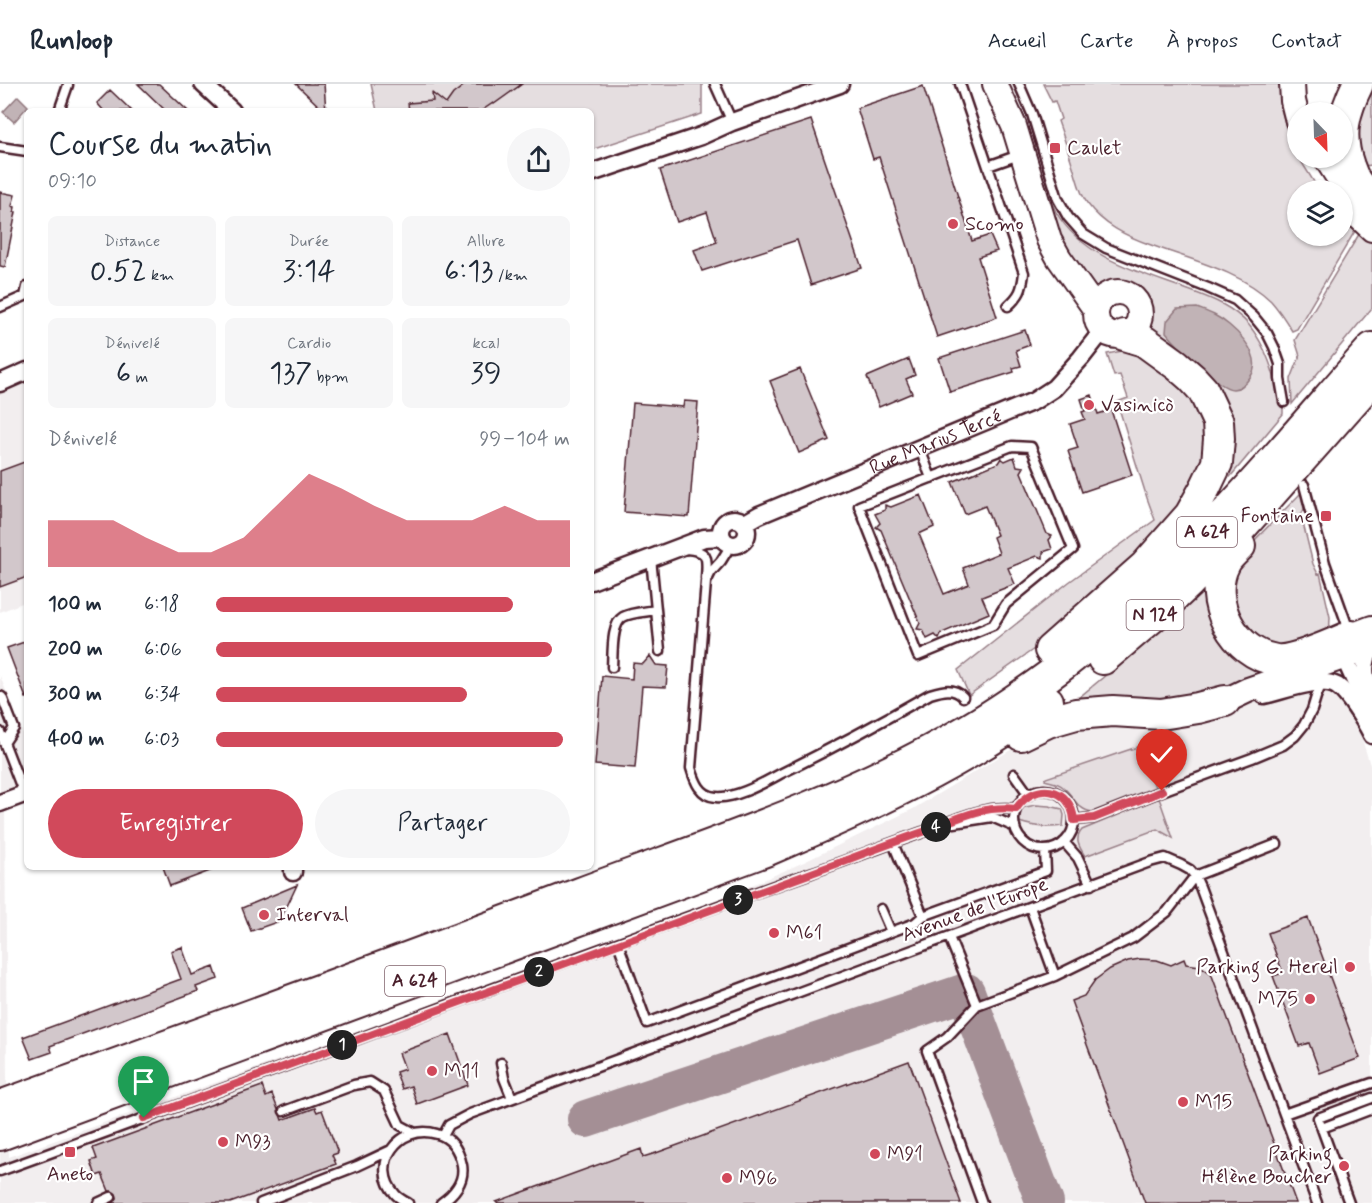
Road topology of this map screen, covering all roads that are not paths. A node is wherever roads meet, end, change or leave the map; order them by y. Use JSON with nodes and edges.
{"nodes":[{"id":1,"x":203,"y":84,"type":"edge"},
{"id":2,"x":716,"y":84,"type":"edge"},
{"id":3,"x":840,"y":84,"type":"edge"},
{"id":4,"x":960,"y":84,"type":"edge"},
{"id":5,"x":995,"y":84,"type":"edge"},
{"id":6,"x":1018,"y":84,"type":"edge"},
{"id":7,"x":1292,"y":84,"type":"edge"},
{"id":8,"x":1305,"y":84,"type":"edge"},
{"id":9,"x":1358,"y":84,"type":"edge"},
{"id":10,"x":68,"y":85,"type":"edge"},
{"id":11,"x":1293,"y":102,"type":"edge"},
{"id":12,"x":1308,"y":102,"type":"edge"},
{"id":13,"x":60,"y":108,"type":"edge"},
{"id":14,"x":229,"y":108,"type":"edge"},
{"id":15,"x":732,"y":122,"type":"junction"},
{"id":16,"x":0,"y":147,"type":"edge"},
{"id":17,"x":24,"y":151,"type":"edge"},
{"id":18,"x":1023,"y":154,"type":"junction"},
{"id":19,"x":988,"y":166,"type":"junction"},
{"id":20,"x":1316,"y":168,"type":"edge"},
{"id":21,"x":1332,"y":168,"type":"edge"},
{"id":22,"x":594,"y":172,"type":"edge"},
{"id":23,"x":1325,"y":180,"type":"edge"},
{"id":24,"x":1372,"y":201,"type":"edge"},
{"id":25,"x":1353,"y":211,"type":"edge"},
{"id":26,"x":1372,"y":214,"type":"edge"},
{"id":27,"x":1372,"y":229,"type":"edge"},
{"id":28,"x":24,"y":296,"type":"edge"},
{"id":29,"x":1008,"y":306,"type":"dead end"},
{"id":30,"x":0,"y":307,"type":"edge"},
{"id":31,"x":1108,"y":325,"type":"junction"},
{"id":32,"x":1372,"y":348,"type":"edge"},
{"id":33,"x":24,"y":372,"type":"edge"},
{"id":34,"x":1372,"y":380,"type":"edge"},
{"id":35,"x":0,"y":383,"type":"edge"},
{"id":36,"x":1284,"y":402,"type":"dead end"},
{"id":37,"x":920,"y":448,"type":"junction"},
{"id":38,"x":931,"y":478,"type":"junction"},
{"id":39,"x":1304,"y":484,"type":"dead end"},
{"id":40,"x":1261,"y":506,"type":"junction"},
{"id":41,"x":726,"y":541,"type":"junction"},
{"id":42,"x":677,"y":548,"type":"junction"},
{"id":43,"x":651,"y":558,"type":"junction"},
{"id":44,"x":594,"y":580,"type":"edge"},
{"id":45,"x":706,"y":582,"type":"junction"},
{"id":46,"x":656,"y":610,"type":"junction"},
{"id":47,"x":1363,"y":643,"type":"edge"},
{"id":48,"x":660,"y":651,"type":"dead end"},
{"id":49,"x":612,"y":667,"type":"dead end"},
{"id":50,"x":1322,"y":683,"type":"junction"},
{"id":51,"x":0,"y":696,"type":"edge"},
{"id":52,"x":963,"y":697,"type":"dead end"},
{"id":53,"x":1225,"y":701,"type":"junction"},
{"id":54,"x":1029,"y":702,"type":"junction"},
{"id":55,"x":1372,"y":711,"type":"edge"},
{"id":56,"x":0,"y":732,"type":"edge"},
{"id":57,"x":1371,"y":732,"type":"edge"},
{"id":58,"x":4,"y":743,"type":"junction"},
{"id":59,"x":1014,"y":774,"type":"dead end"},
{"id":60,"x":24,"y":788,"type":"edge"},
{"id":61,"x":24,"y":794,"type":"edge"},
{"id":62,"x":1029,"y":795,"type":"junction"},
{"id":63,"x":0,"y":803,"type":"edge"},
{"id":64,"x":1016,"y":809,"type":"junction"},
{"id":65,"x":1074,"y":820,"type":"junction"},
{"id":66,"x":829,"y":824,"type":"junction"},
{"id":67,"x":942,"y":825,"type":"junction"},
{"id":68,"x":1015,"y":827,"type":"junction"},
{"id":69,"x":1064,"y":842,"type":"junction"},
{"id":70,"x":893,"y":843,"type":"junction"},
{"id":71,"x":1277,"y":844,"type":"dead end"},
{"id":72,"x":1045,"y":850,"type":"junction"},
{"id":73,"x":1195,"y":876,"type":"junction"},
{"id":74,"x":1091,"y":885,"type":"junction"},
{"id":75,"x":1029,"y":907,"type":"junction"},
{"id":76,"x":880,"y":909,"type":"dead end"},
{"id":77,"x":923,"y":916,"type":"junction"},
{"id":78,"x":891,"y":932,"type":"junction"},
{"id":79,"x":949,"y":937,"type":"junction"},
{"id":80,"x":618,"y":943,"type":"junction"},
{"id":81,"x":1055,"y":976,"type":"junction"},
{"id":82,"x":976,"y":1005,"type":"junction"},
{"id":83,"x":501,"y":1063,"type":"dead end"},
{"id":84,"x":1372,"y":1083,"type":"edge"},
{"id":85,"x":512,"y":1098,"type":"junction"},
{"id":86,"x":1372,"y":1098,"type":"edge"},
{"id":87,"x":0,"y":1106,"type":"edge"},
{"id":88,"x":1372,"y":1109,"type":"edge"},
{"id":89,"x":284,"y":1111,"type":"dead end"},
{"id":90,"x":1284,"y":1114,"type":"junction"},
{"id":91,"x":1322,"y":1128,"type":"junction"},
{"id":92,"x":413,"y":1132,"type":"junction"},
{"id":93,"x":0,"y":1135,"type":"edge"},
{"id":94,"x":443,"y":1136,"type":"junction"},
{"id":95,"x":391,"y":1150,"type":"junction"},
{"id":96,"x":0,"y":1171,"type":"edge"},
{"id":97,"x":111,"y":1197,"type":"dead end"},
{"id":98,"x":394,"y":1200,"type":"edge"},
{"id":99,"x":98,"y":1203,"type":"edge"},
{"id":100,"x":261,"y":1203,"type":"edge"},
{"id":101,"x":408,"y":1203,"type":"edge"},
{"id":102,"x":441,"y":1203,"type":"edge"},
{"id":103,"x":982,"y":1203,"type":"edge"},
{"id":104,"x":1317,"y":1203,"type":"edge"},
{"id":105,"x":1349,"y":1203,"type":"edge"}],
"edges":[{"from":1,"to":14,"type":"street"},
{"from":2,"to":15,"type":"lane"},
{"from":3,"to":15,"type":"street"},
{"from":4,"to":19,"type":"lane"},
{"from":5,"to":18,"type":"main road"},
{"from":6,"to":36,"type":"lane"},
{"from":7,"to":11,"type":"main road"},
{"from":8,"to":12,"type":"main road"},
{"from":9,"to":24,"type":"highway"},
{"from":10,"to":13,"type":"lane"},
{"from":15,"to":22,"type":"street"},
{"from":16,"to":17,"type":"lane"},
{"from":18,"to":19,"type":"lane"},
{"from":18,"to":31,"type":"main road"},
{"from":19,"to":29,"type":"lane"},
{"from":20,"to":23,"type":"main road"},
{"from":21,"to":26,"type":"main road"},
{"from":25,"to":27,"type":"main road"},
{"from":28,"to":30,"type":"lane"},
{"from":31,"to":37,"type":"street","name":"Rue Marius Tercé"},
{"from":31,"to":54,"type":"highway"},
{"from":32,"to":54,"type":"highway","number":"A 624"},
{"from":33,"to":35,"type":"street"},
{"from":34,"to":40,"type":"highway","number":"N 124"},
{"from":37,"to":38,"type":"lane"},
{"from":37,"to":41,"type":"street","name":"Rue Marius Tercé"},
{"from":38,"to":38,"type":"lane"},
{"from":39,"to":47,"type":"lane"},
{"from":40,"to":47,"type":"highway"},
{"from":40,"to":54,"type":"highway","number":"N 124"},
{"from":41,"to":42,"type":"street"},
{"from":41,"to":45,"type":"lane"},
{"from":42,"to":43,"type":"street"},
{"from":42,"to":45,"type":"lane"},
{"from":43,"to":44,"type":"street"},
{"from":43,"to":46,"type":"lane"},
{"from":45,"to":52,"type":"lane"},
{"from":46,"to":48,"type":"lane"},
{"from":46,"to":49,"type":"lane"},
{"from":47,"to":50,"type":"lane"},
{"from":47,"to":53,"type":"main road"},
{"from":47,"to":55,"type":"street"},
{"from":47,"to":57,"type":"street"},
{"from":50,"to":53,"type":"street"},
{"from":50,"to":57,"type":"street"},
{"from":50,"to":65,"type":"lane"},
{"from":51,"to":58,"type":"lane"},
{"from":53,"to":66,"type":"highway"},
{"from":54,"to":66,"type":"highway","number":"A 624"},
{"from":54,"to":87,"type":"highway","number":"A 624"},
{"from":56,"to":58,"type":"lane"},
{"from":58,"to":60,"type":"lane"},
{"from":59,"to":62,"type":"lane"},
{"from":61,"to":63,"type":"street"},
{"from":62,"to":64,"type":"lane"},
{"from":62,"to":65,"type":"lane"},
{"from":64,"to":67,"type":"lane"},
{"from":64,"to":68,"type":"lane"},
{"from":65,"to":69,"type":"lane"},
{"from":66,"to":93,"type":"highway","number":"A 624"},
{"from":67,"to":68,"type":"lane"},
{"from":67,"to":70,"type":"lane"},
{"from":68,"to":72,"type":"lane"},
{"from":69,"to":72,"type":"lane"},
{"from":69,"to":74,"type":"lane"},
{"from":70,"to":77,"type":"lane"},
{"from":70,"to":80,"type":"lane"},
{"from":71,"to":73,"type":"lane"},
{"from":72,"to":77,"type":"lane"},
{"from":73,"to":74,"type":"lane","name":"Avenue de l'Europe"},
{"from":73,"to":81,"type":"lane"},
{"from":73,"to":90,"type":"lane"},
{"from":74,"to":75,"type":"lane","name":"Avenue de l'Europe"},
{"from":75,"to":79,"type":"lane","name":"Avenue de l'Europe"},
{"from":75,"to":81,"type":"lane"},
{"from":76,"to":78,"type":"lane"},
{"from":77,"to":78,"type":"lane"},
{"from":78,"to":80,"type":"lane"},
{"from":79,"to":82,"type":"lane"},
{"from":79,"to":85,"type":"lane","name":"Avenue de l'Europe"},
{"from":80,"to":96,"type":"lane"},
{"from":81,"to":82,"type":"lane"},
{"from":82,"to":103,"type":"lane"},
{"from":83,"to":85,"type":"lane"},
{"from":84,"to":90,"type":"lane"},
{"from":85,"to":94,"type":"lane","name":"Avenue de l'Europe"},
{"from":86,"to":91,"type":"lane"},
{"from":88,"to":91,"type":"lane"},
{"from":89,"to":92,"type":"lane"},
{"from":90,"to":104,"type":"lane"},
{"from":91,"to":105,"type":"lane"},
{"from":92,"to":94,"type":"lane"},
{"from":92,"to":95,"type":"lane"},
{"from":94,"to":102,"type":"lane"},
{"from":95,"to":98,"type":"lane"},
{"from":95,"to":100,"type":"lane"},
{"from":97,"to":99,"type":"lane"},
{"from":98,"to":101,"type":"lane"}]}
